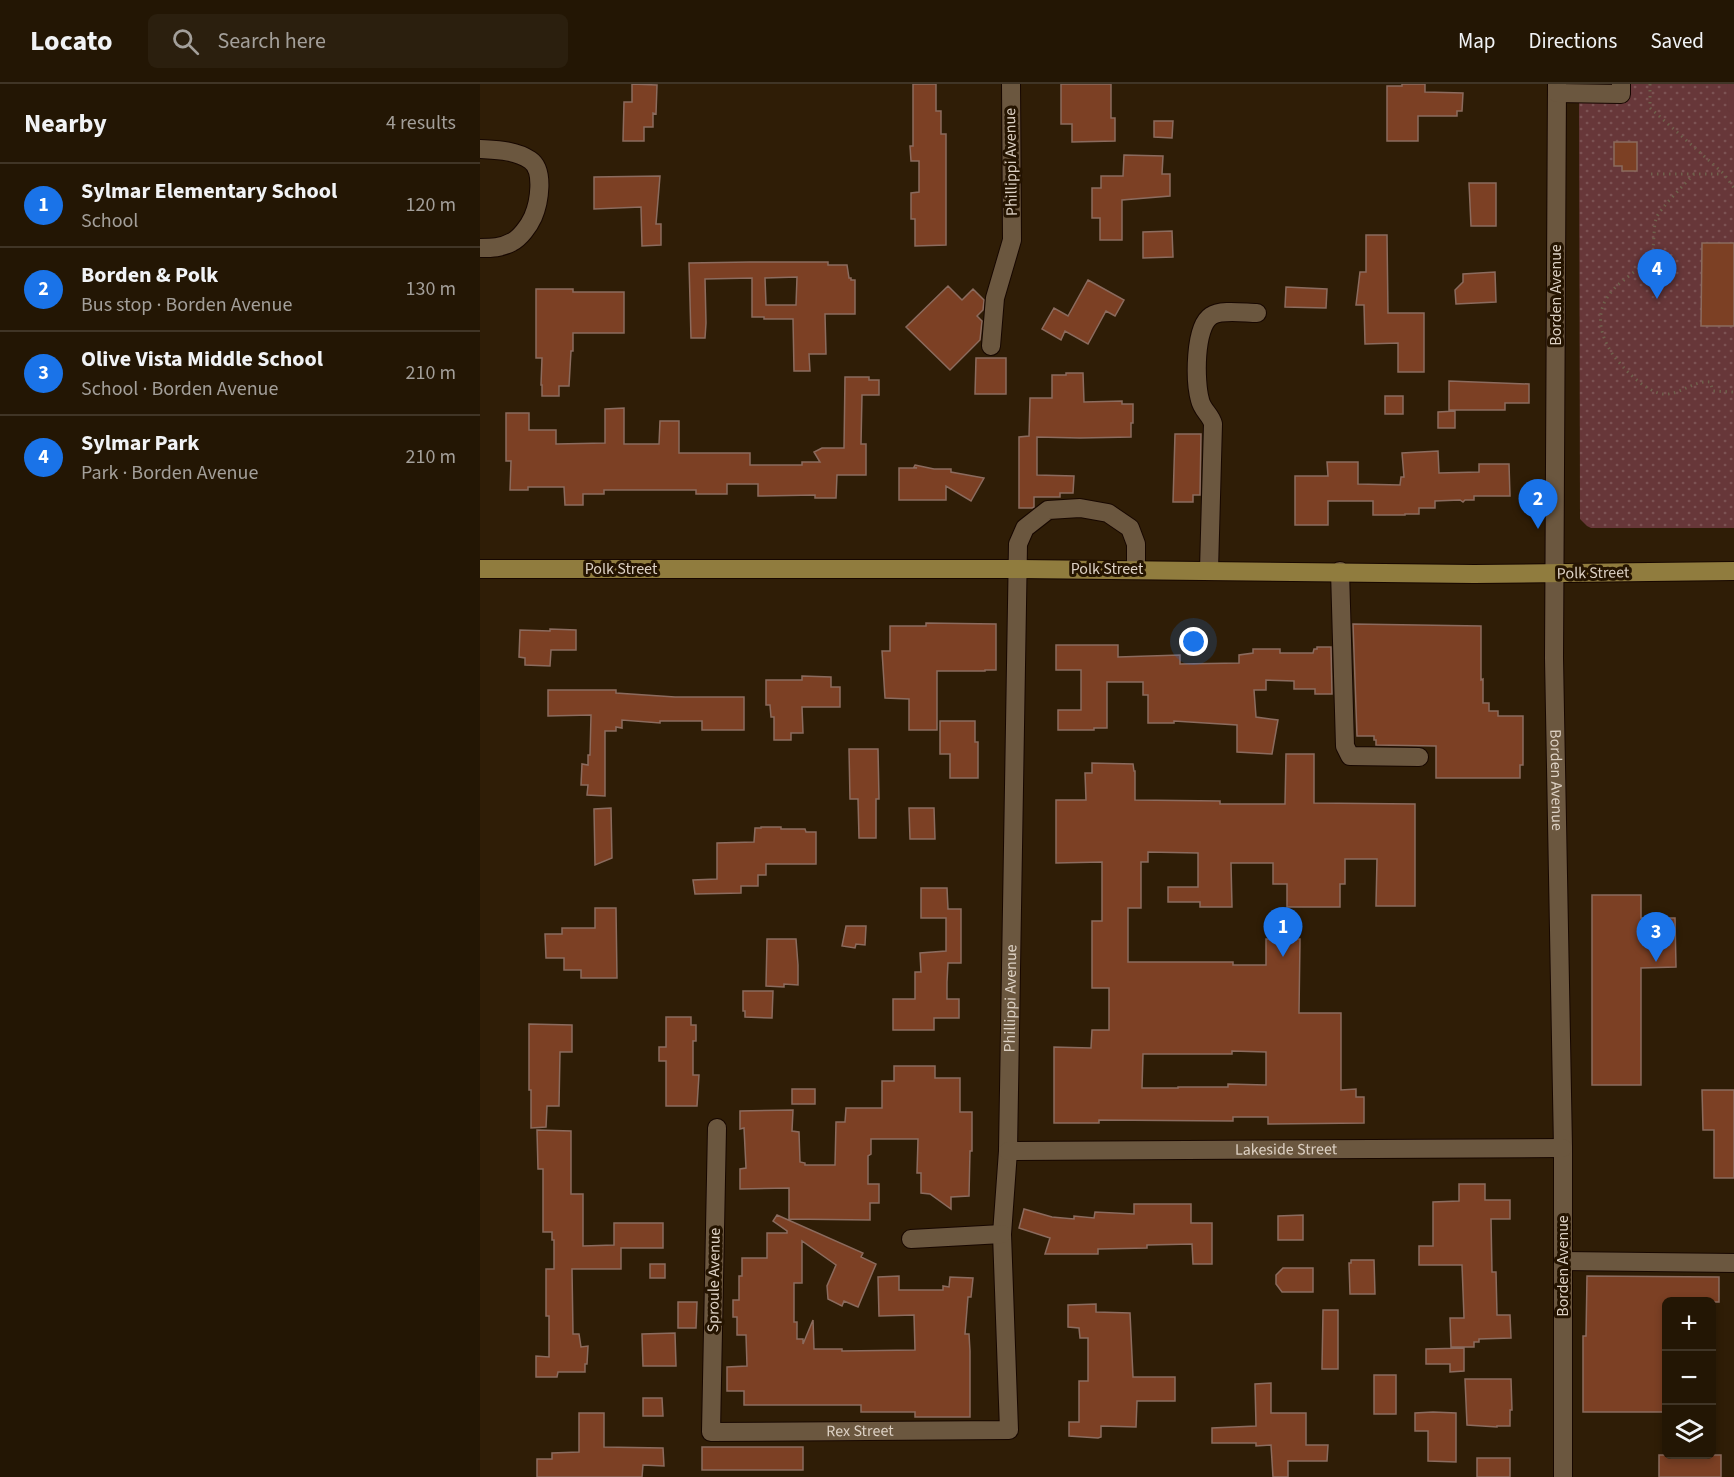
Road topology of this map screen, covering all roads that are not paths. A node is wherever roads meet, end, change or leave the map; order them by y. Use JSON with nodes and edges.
{"nodes":[{"id":1,"x":1011,"y":84,"type":"edge"},
{"id":2,"x":1621,"y":84,"type":"edge"},
{"id":3,"x":1557,"y":88,"type":"edge"},
{"id":4,"x":480,"y":149,"type":"edge"},
{"id":5,"x":480,"y":248,"type":"edge"},
{"id":6,"x":1257,"y":313,"type":"dead end"},
{"id":7,"x":991,"y":346,"type":"dead end"},
{"id":8,"x":480,"y":569,"type":"edge"},
{"id":9,"x":1019,"y":569,"type":"junction"},
{"id":10,"x":1136,"y":570,"type":"junction"},
{"id":11,"x":1209,"y":570,"type":"junction"},
{"id":12,"x":1340,"y":571,"type":"junction"},
{"id":13,"x":1734,"y":571,"type":"edge"},
{"id":14,"x":1555,"y":573,"type":"junction"},
{"id":15,"x":1419,"y":757,"type":"dead end"},
{"id":16,"x":717,"y":1128,"type":"dead end"},
{"id":17,"x":1563,"y":1148,"type":"junction"},
{"id":18,"x":1008,"y":1151,"type":"junction"},
{"id":19,"x":1002,"y":1234,"type":"junction"},
{"id":20,"x":911,"y":1239,"type":"dead end"},
{"id":21,"x":1563,"y":1261,"type":"junction"},
{"id":22,"x":1734,"y":1263,"type":"edge"},
{"id":23,"x":1009,"y":1430,"type":"joint"},
{"id":24,"x":711,"y":1432,"type":"joint"},
{"id":25,"x":1563,"y":1477,"type":"edge"}],
"edges":[{"from":1,"to":7,"type":"street","name":"Phillippi Avenue"},
{"from":2,"to":3,"type":"street"},
{"from":3,"to":14,"type":"street","name":"Borden Avenue"},
{"from":4,"to":5,"type":"street"},
{"from":6,"to":11,"type":"street"},
{"from":8,"to":9,"type":"main road","name":"Polk Street"},
{"from":9,"to":10,"type":"main road","name":"Polk Street"},
{"from":9,"to":10,"type":"street","name":"Phillippi Avenue"},
{"from":9,"to":18,"type":"street","name":"Phillippi Avenue"},
{"from":10,"to":11,"type":"main road","name":"Polk Street"},
{"from":11,"to":12,"type":"main road","name":"Polk Street"},
{"from":12,"to":14,"type":"main road","name":"Polk Street"},
{"from":12,"to":15,"type":"street"},
{"from":13,"to":14,"type":"main road","name":"Polk Street"},
{"from":14,"to":17,"type":"street","name":"Borden Avenue"},
{"from":16,"to":24,"type":"street","name":"Sproule Avenue"},
{"from":17,"to":18,"type":"street","name":"Lakeside Street"},
{"from":17,"to":21,"type":"street","name":"Borden Avenue"},
{"from":18,"to":19,"type":"street","name":"Phillippi Avenue"},
{"from":19,"to":20,"type":"street"},
{"from":19,"to":23,"type":"street","name":"Phillippi Avenue"},
{"from":21,"to":22,"type":"street"},
{"from":21,"to":25,"type":"street","name":"Borden Avenue"},
{"from":23,"to":24,"type":"street","name":"Rex Street"}]}
